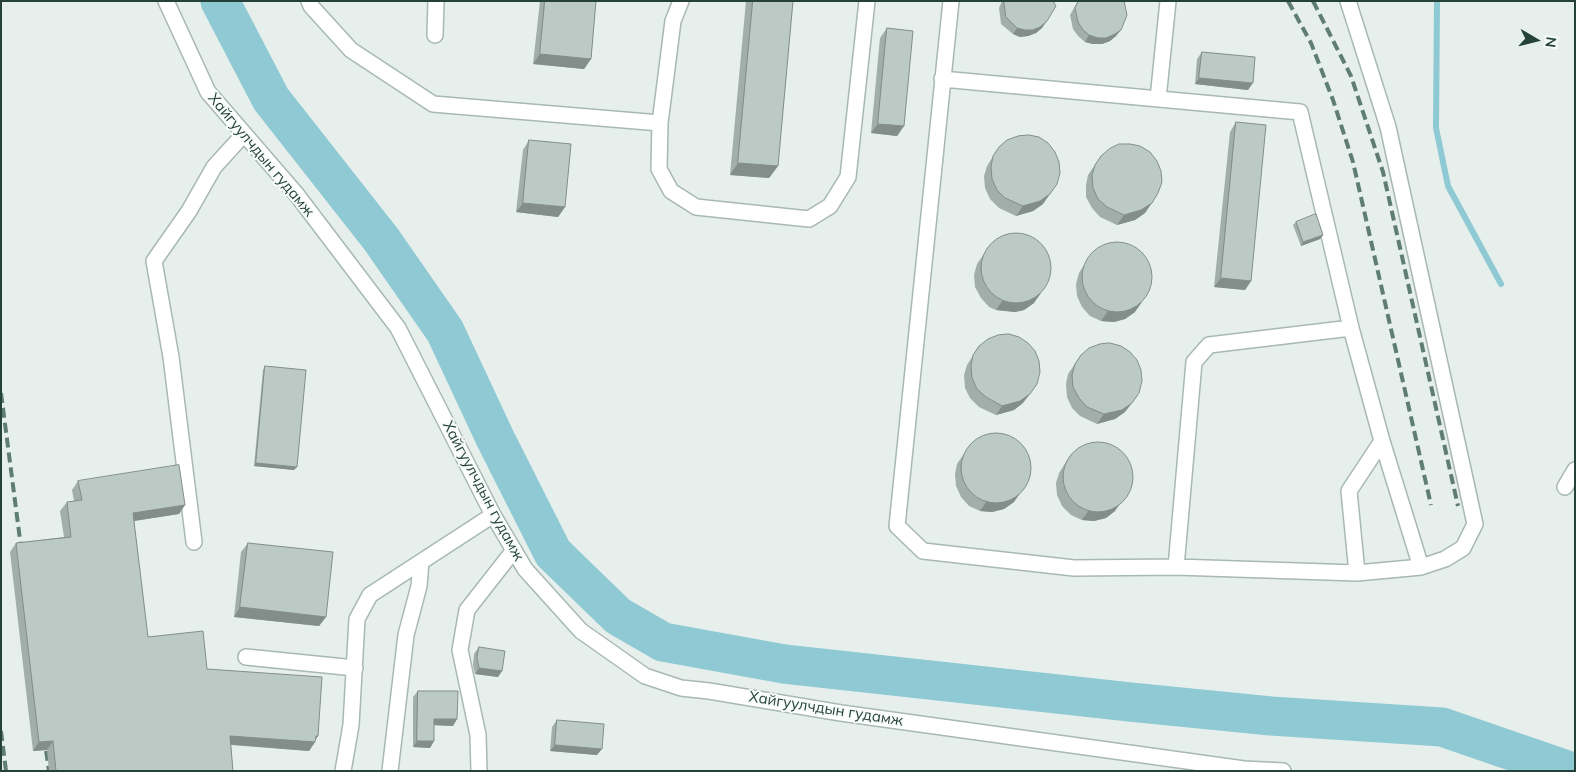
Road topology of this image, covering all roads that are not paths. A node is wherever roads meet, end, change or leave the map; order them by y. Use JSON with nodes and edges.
{"nodes":[{"id":1,"x":166,"y":1,"type":"edge"},
{"id":2,"x":309,"y":1,"type":"edge"},
{"id":3,"x":436,"y":1,"type":"edge"},
{"id":4,"x":681,"y":1,"type":"edge"},
{"id":5,"x":867,"y":1,"type":"edge"},
{"id":6,"x":951,"y":1,"type":"edge"},
{"id":7,"x":1168,"y":1,"type":"edge"},
{"id":8,"x":1348,"y":1,"type":"edge"},
{"id":9,"x":435,"y":35,"type":"dead end"},
{"id":10,"x":942,"y":79,"type":"junction"},
{"id":11,"x":1158,"y":99,"type":"junction"},
{"id":12,"x":660,"y":123,"type":"junction"},
{"id":13,"x":244,"y":134,"type":"junction"},
{"id":14,"x":1351,"y":328,"type":"junction"},
{"id":15,"x":1382,"y":441,"type":"junction"},
{"id":16,"x":1575,"y":470,"type":"edge"},
{"id":17,"x":1565,"y":486,"type":"dead end"},
{"id":18,"x":493,"y":515,"type":"junction"},
{"id":19,"x":194,"y":542,"type":"dead end"},
{"id":20,"x":514,"y":550,"type":"junction"},
{"id":21,"x":421,"y":562,"type":"junction"},
{"id":22,"x":1176,"y":566,"type":"junction"},
{"id":23,"x":1421,"y":567,"type":"junction"},
{"id":24,"x":1357,"y":573,"type":"junction"},
{"id":25,"x":246,"y":656,"type":"dead end"},
{"id":26,"x":355,"y":668,"type":"junction"},
{"id":27,"x":343,"y":771,"type":"edge"},
{"id":28,"x":390,"y":771,"type":"edge"},
{"id":29,"x":479,"y":771,"type":"edge"},
{"id":30,"x":1283,"y":771,"type":"edge"}],
"edges":[{"from":1,"to":13,"type":"street","name":"Хайгуулчдын гудамж"},
{"from":2,"to":12,"type":"street"},
{"from":3,"to":9,"type":"street"},
{"from":4,"to":12,"type":"street"},
{"from":5,"to":12,"type":"street"},
{"from":6,"to":10,"type":"street"},
{"from":7,"to":11,"type":"street"},
{"from":8,"to":23,"type":"street"},
{"from":10,"to":11,"type":"street"},
{"from":10,"to":22,"type":"street"},
{"from":11,"to":14,"type":"street"},
{"from":13,"to":18,"type":"street","name":"Хайгуулчдын гудамж"},
{"from":13,"to":19,"type":"street"},
{"from":14,"to":15,"type":"street"},
{"from":14,"to":22,"type":"street"},
{"from":15,"to":23,"type":"street"},
{"from":15,"to":24,"type":"street"},
{"from":16,"to":17,"type":"street"},
{"from":18,"to":20,"type":"street","name":"Хайгуулчдын гудамж"},
{"from":18,"to":21,"type":"street"},
{"from":20,"to":29,"type":"street"},
{"from":20,"to":30,"type":"street","name":"Хайгуулчдын гудамж"},
{"from":21,"to":26,"type":"street"},
{"from":21,"to":28,"type":"street"},
{"from":22,"to":24,"type":"street"},
{"from":23,"to":24,"type":"street"},
{"from":25,"to":26,"type":"street"},
{"from":26,"to":27,"type":"street"}]}
